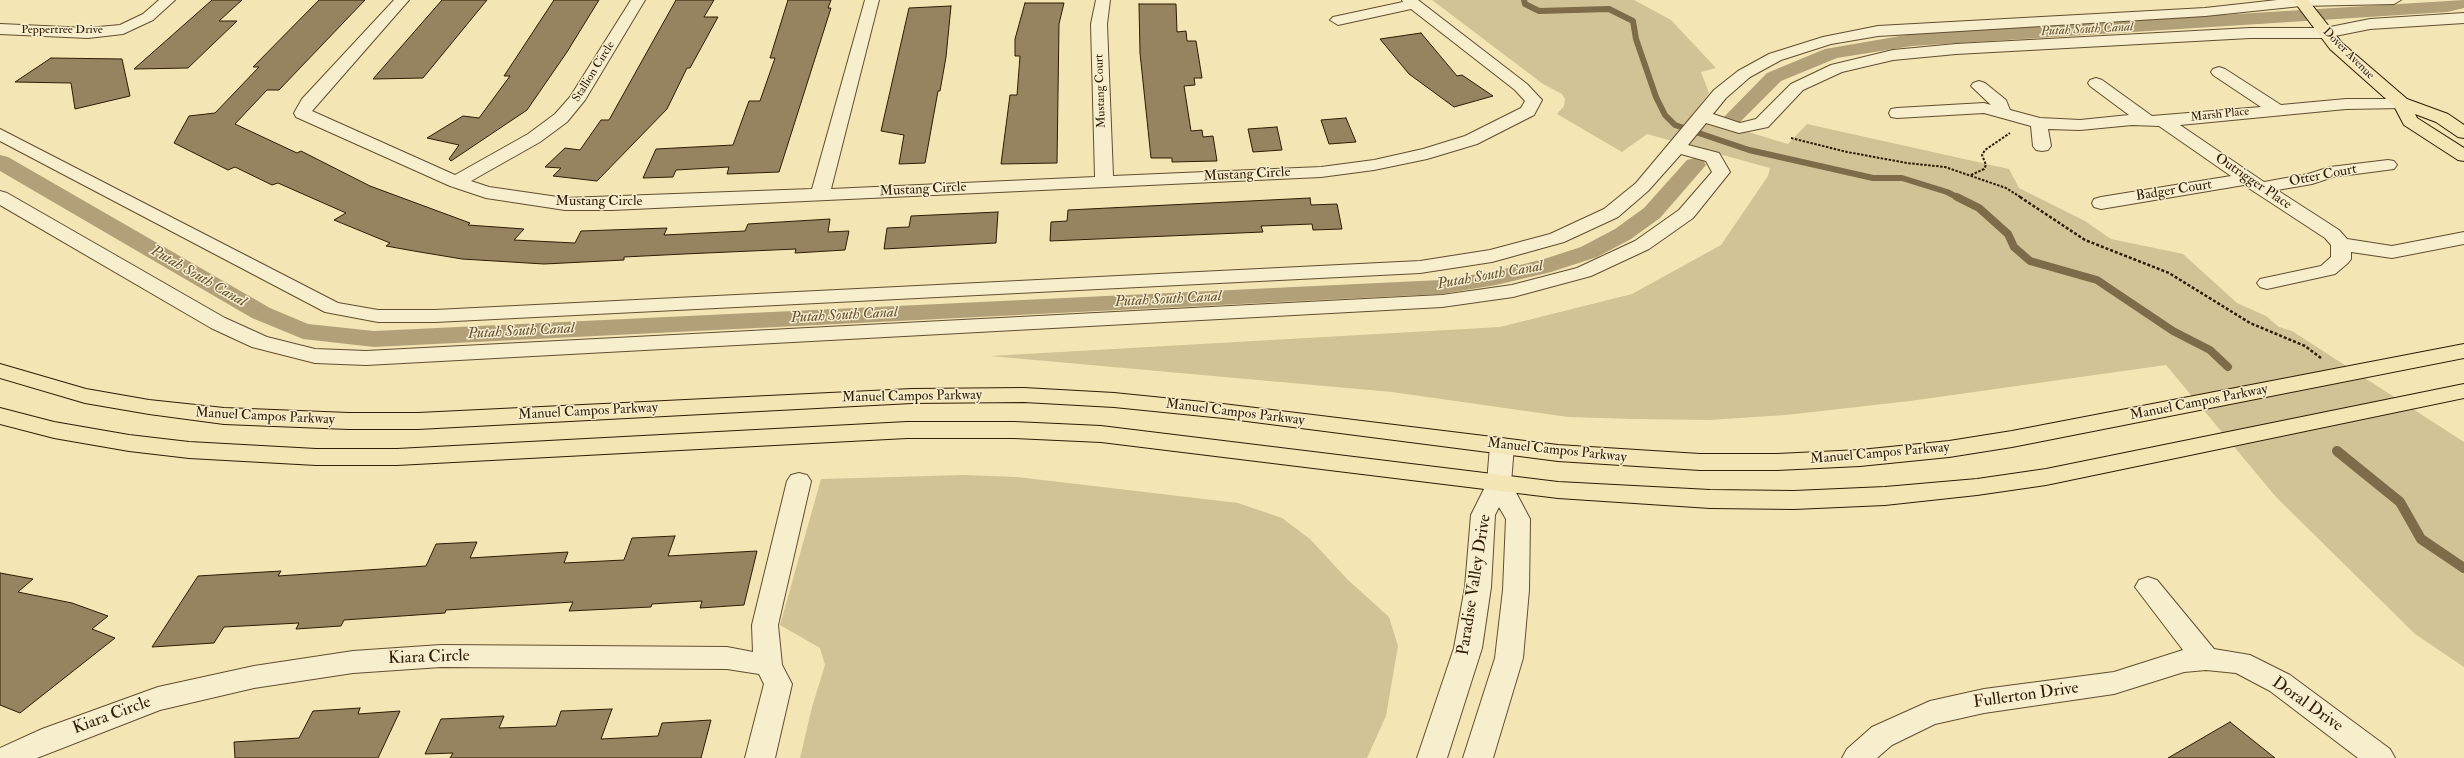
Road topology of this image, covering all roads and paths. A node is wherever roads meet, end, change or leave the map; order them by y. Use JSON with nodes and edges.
{"nodes":[{"id":1,"x":168,"y":0,"type":"edge"},
{"id":2,"x":402,"y":0,"type":"edge"},
{"id":3,"x":638,"y":0,"type":"edge"},
{"id":4,"x":872,"y":0,"type":"edge"},
{"id":5,"x":1103,"y":0,"type":"edge"},
{"id":6,"x":2394,"y":0,"type":"edge"},
{"id":7,"x":1411,"y":2,"type":"edge"},
{"id":8,"x":2303,"y":4,"type":"edge"},
{"id":9,"x":2464,"y":18,"type":"edge"},
{"id":10,"x":1338,"y":20,"type":"dead end"},
{"id":11,"x":2322,"y":28,"type":"junction"},
{"id":12,"x":0,"y":29,"type":"edge"},
{"id":13,"x":2219,"y":72,"type":"dead end"},
{"id":14,"x":2096,"y":83,"type":"dead end"},
{"id":15,"x":1979,"y":86,"type":"dead end"},
{"id":16,"x":2401,"y":103,"type":"junction"},
{"id":17,"x":2277,"y":110,"type":"junction"},
{"id":18,"x":2002,"y":112,"type":"junction"},
{"id":19,"x":1897,"y":113,"type":"dead end"},
{"id":20,"x":1701,"y":119,"type":"junction"},
{"id":21,"x":2155,"y":120,"type":"junction"},
{"id":22,"x":2039,"y":122,"type":"junction"},
{"id":23,"x":2464,"y":133,"type":"edge"},
{"id":24,"x":0,"y":134,"type":"edge"},
{"id":25,"x":1791,"y":138,"type":"dead end"},
{"id":26,"x":1679,"y":144,"type":"junction"},
{"id":27,"x":2042,"y":146,"type":"dead end"},
{"id":28,"x":2464,"y":156,"type":"edge"},
{"id":29,"x":2388,"y":165,"type":"dead end"},
{"id":30,"x":1971,"y":175,"type":"junction"},
{"id":31,"x":456,"y":182,"type":"junction"},
{"id":32,"x":1104,"y":182,"type":"junction"},
{"id":33,"x":2253,"y":184,"type":"junction"},
{"id":34,"x":820,"y":194,"type":"junction"},
{"id":35,"x":0,"y":197,"type":"edge"},
{"id":36,"x":2101,"y":203,"type":"dead end"},
{"id":37,"x":2464,"y":238,"type":"edge"},
{"id":38,"x":2341,"y":244,"type":"junction"},
{"id":39,"x":2267,"y":283,"type":"dead end"},
{"id":40,"x":2464,"y":350,"type":"edge"},
{"id":41,"x":0,"y":371,"type":"edge"},
{"id":42,"x":2342,"y":374,"type":"junction"},
{"id":43,"x":2464,"y":391,"type":"edge"},
{"id":44,"x":0,"y":416,"type":"edge"},
{"id":45,"x":1502,"y":446,"type":"junction"},
{"id":46,"x":799,"y":480,"type":"dead end"},
{"id":47,"x":1499,"y":482,"type":"junction"},
{"id":48,"x":2148,"y":587,"type":"dead end"},
{"id":49,"x":2206,"y":659,"type":"junction"},
{"id":50,"x":768,"y":665,"type":"junction"},
{"id":51,"x":7,"y":758,"type":"edge"},
{"id":52,"x":760,"y":758,"type":"edge"},
{"id":53,"x":1432,"y":758,"type":"edge"},
{"id":54,"x":1478,"y":758,"type":"edge"},
{"id":55,"x":1857,"y":758,"type":"edge"},
{"id":56,"x":2380,"y":758,"type":"edge"}],
"edges":[{"from":1,"to":12,"type":"street","name":"Peppertree Drive"},
{"from":2,"to":31,"type":"street","name":"Mustang Circle"},
{"from":3,"to":31,"type":"street","name":"Stallion Circle"},
{"from":4,"to":34,"type":"street"},
{"from":5,"to":32,"type":"street","name":"Mustang Court"},
{"from":6,"to":8,"type":"street"},
{"from":7,"to":10,"type":"street"},
{"from":7,"to":32,"type":"street","name":"Mustang Circle"},
{"from":8,"to":11,"type":"main road","name":"Dover Avenue"},
{"from":8,"to":20,"type":"street"},
{"from":9,"to":11,"type":"street"},
{"from":11,"to":16,"type":"main road","name":"Dover Avenue"},
{"from":11,"to":20,"type":"street"},
{"from":13,"to":17,"type":"street"},
{"from":14,"to":21,"type":"street","name":"Outrigger Place"},
{"from":15,"to":18,"type":"street"},
{"from":16,"to":17,"type":"street","name":"Marsh Place"},
{"from":16,"to":23,"type":"main road","name":"Dover Avenue"},
{"from":16,"to":28,"type":"main road","name":"Dover Avenue"},
{"from":17,"to":21,"type":"street","name":"Marsh Place"},
{"from":18,"to":19,"type":"street","name":"Marsh Place"},
{"from":18,"to":22,"type":"street","name":"Marsh Place"},
{"from":20,"to":26,"type":"street"},
{"from":21,"to":22,"type":"street","name":"Marsh Place"},
{"from":21,"to":33,"type":"street","name":"Outrigger Place"},
{"from":22,"to":27,"type":"street"},
{"from":22,"to":30,"type":"path"},
{"from":24,"to":26,"type":"street"},
{"from":25,"to":30,"type":"path"},
{"from":26,"to":35,"type":"street"},
{"from":29,"to":33,"type":"street","name":"Otter Court"},
{"from":30,"to":42,"type":"path"},
{"from":31,"to":34,"type":"street","name":"Mustang Circle"},
{"from":32,"to":34,"type":"street","name":"Mustang Circle"},
{"from":33,"to":36,"type":"street","name":"Badger Court"},
{"from":33,"to":38,"type":"street","name":"Outrigger Place"},
{"from":37,"to":38,"type":"street"},
{"from":38,"to":39,"type":"street"},
{"from":40,"to":42,"type":"main road","name":"Manuel Campos Parkway"},
{"from":41,"to":45,"type":"main road","name":"Manuel Campos Parkway"},
{"from":42,"to":45,"type":"main road","name":"Manuel Campos Parkway"},
{"from":43,"to":47,"type":"main road"},
{"from":44,"to":47,"type":"main road"},
{"from":45,"to":47,"type":"street","name":"Paradise Valley Drive"},
{"from":46,"to":50,"type":"street"},
{"from":47,"to":53,"type":"street","name":"Paradise Valley Drive"},
{"from":47,"to":54,"type":"street","name":"Paradise Valley Drive"},
{"from":48,"to":49,"type":"street"},
{"from":49,"to":55,"type":"street","name":"Fullerton Drive"},
{"from":49,"to":56,"type":"street","name":"Doral Drive"},
{"from":50,"to":51,"type":"street","name":"Kiara Circle"},
{"from":50,"to":52,"type":"street"}]}
